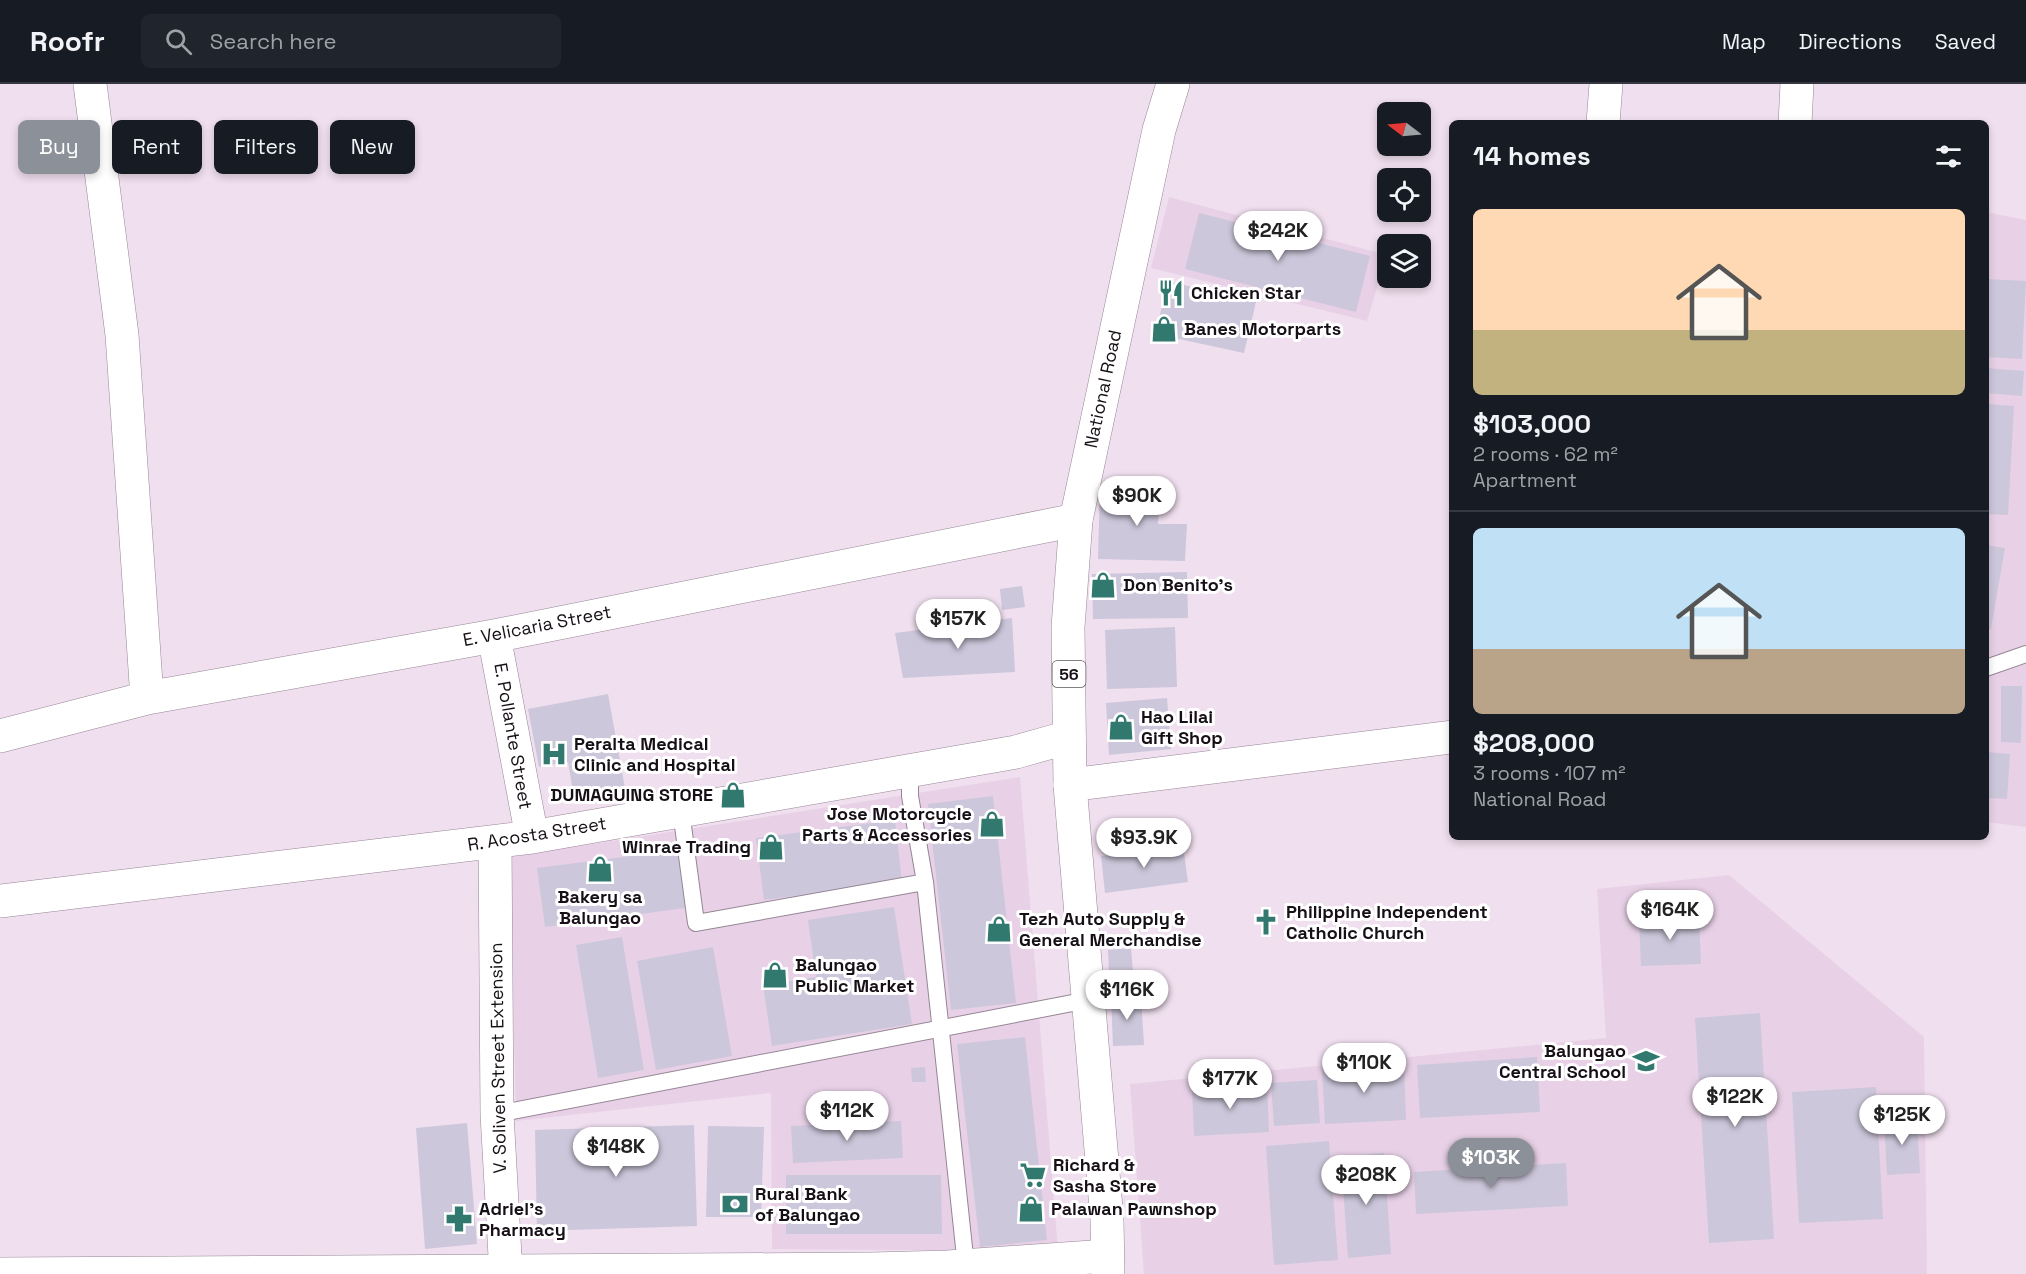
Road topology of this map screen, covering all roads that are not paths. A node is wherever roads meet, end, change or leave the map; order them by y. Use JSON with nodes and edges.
{"nodes":[{"id":1,"x":90,"y":84,"type":"edge"},
{"id":2,"x":1173,"y":84,"type":"edge"},
{"id":3,"x":1606,"y":84,"type":"edge"},
{"id":4,"x":1797,"y":84,"type":"edge"},
{"id":5,"x":1603,"y":120,"type":"edge"},
{"id":6,"x":1795,"y":120,"type":"edge"},
{"id":7,"x":1076,"y":520,"type":"junction"},
{"id":8,"x":494,"y":636,"type":"junction"},
{"id":9,"x":2026,"y":654,"type":"edge"},
{"id":10,"x":1989,"y":667,"type":"edge"},
{"id":11,"x":147,"y":698,"type":"junction"},
{"id":12,"x":0,"y":736,"type":"edge"},
{"id":13,"x":1069,"y":737,"type":"junction"},
{"id":14,"x":1449,"y":737,"type":"edge"},
{"id":15,"x":910,"y":769,"type":"junction"},
{"id":16,"x":1070,"y":784,"type":"junction"},
{"id":17,"x":681,"y":811,"type":"junction"},
{"id":18,"x":532,"y":837,"type":"junction"},
{"id":19,"x":495,"y":842,"type":"junction"},
{"id":20,"x":924,"y":882,"type":"junction"},
{"id":21,"x":0,"y":901,"type":"edge"},
{"id":22,"x":1088,"y":1000,"type":"junction"},
{"id":23,"x":940,"y":1030,"type":"junction"},
{"id":24,"x":497,"y":1114,"type":"junction"},
{"id":25,"x":1108,"y":1265,"type":"edge"},
{"id":26,"x":966,"y":1266,"type":"junction"},
{"id":27,"x":506,"y":1273,"type":"edge"},
{"id":28,"x":0,"y":1274,"type":"edge"}],
"edges":[{"from":1,"to":11,"type":"main road"},
{"from":2,"to":7,"type":"main road","name":"National Road","number":"56"},
{"from":3,"to":5,"type":"main road"},
{"from":4,"to":6,"type":"main road"},
{"from":7,"to":8,"type":"main road","name":"E. Velicaria Street"},
{"from":7,"to":13,"type":"main road","name":"National Road","number":"56"},
{"from":8,"to":11,"type":"main road","name":"E. Velicaria Street"},
{"from":8,"to":18,"type":"main road","name":"E. Pollante Street"},
{"from":9,"to":10,"type":"lane"},
{"from":11,"to":12,"type":"main road","name":"E. Velicaria Street"},
{"from":13,"to":15,"type":"main road","name":"R. Acosta Street"},
{"from":13,"to":16,"type":"main road","name":"National Road","number":"56"},
{"from":14,"to":16,"type":"main road"},
{"from":15,"to":17,"type":"main road","name":"R. Acosta Street"},
{"from":15,"to":20,"type":"lane"},
{"from":16,"to":22,"type":"main road","name":"National Road","number":"56"},
{"from":17,"to":18,"type":"main road","name":"R. Acosta Street"},
{"from":17,"to":20,"type":"lane"},
{"from":18,"to":19,"type":"main road","name":"R. Acosta Street"},
{"from":19,"to":21,"type":"main road","name":"R. Acosta Street"},
{"from":19,"to":24,"type":"main road","name":"V. Soliven Street Extension"},
{"from":20,"to":23,"type":"lane"},
{"from":22,"to":23,"type":"lane"},
{"from":22,"to":25,"type":"main road","name":"National Road","number":"56"},
{"from":23,"to":24,"type":"lane"},
{"from":23,"to":26,"type":"lane"},
{"from":24,"to":27,"type":"main road","name":"V. Soliven Street Extension"},
{"from":25,"to":26,"type":"main road"},
{"from":26,"to":27,"type":"main road"},
{"from":27,"to":28,"type":"main road"}]}
